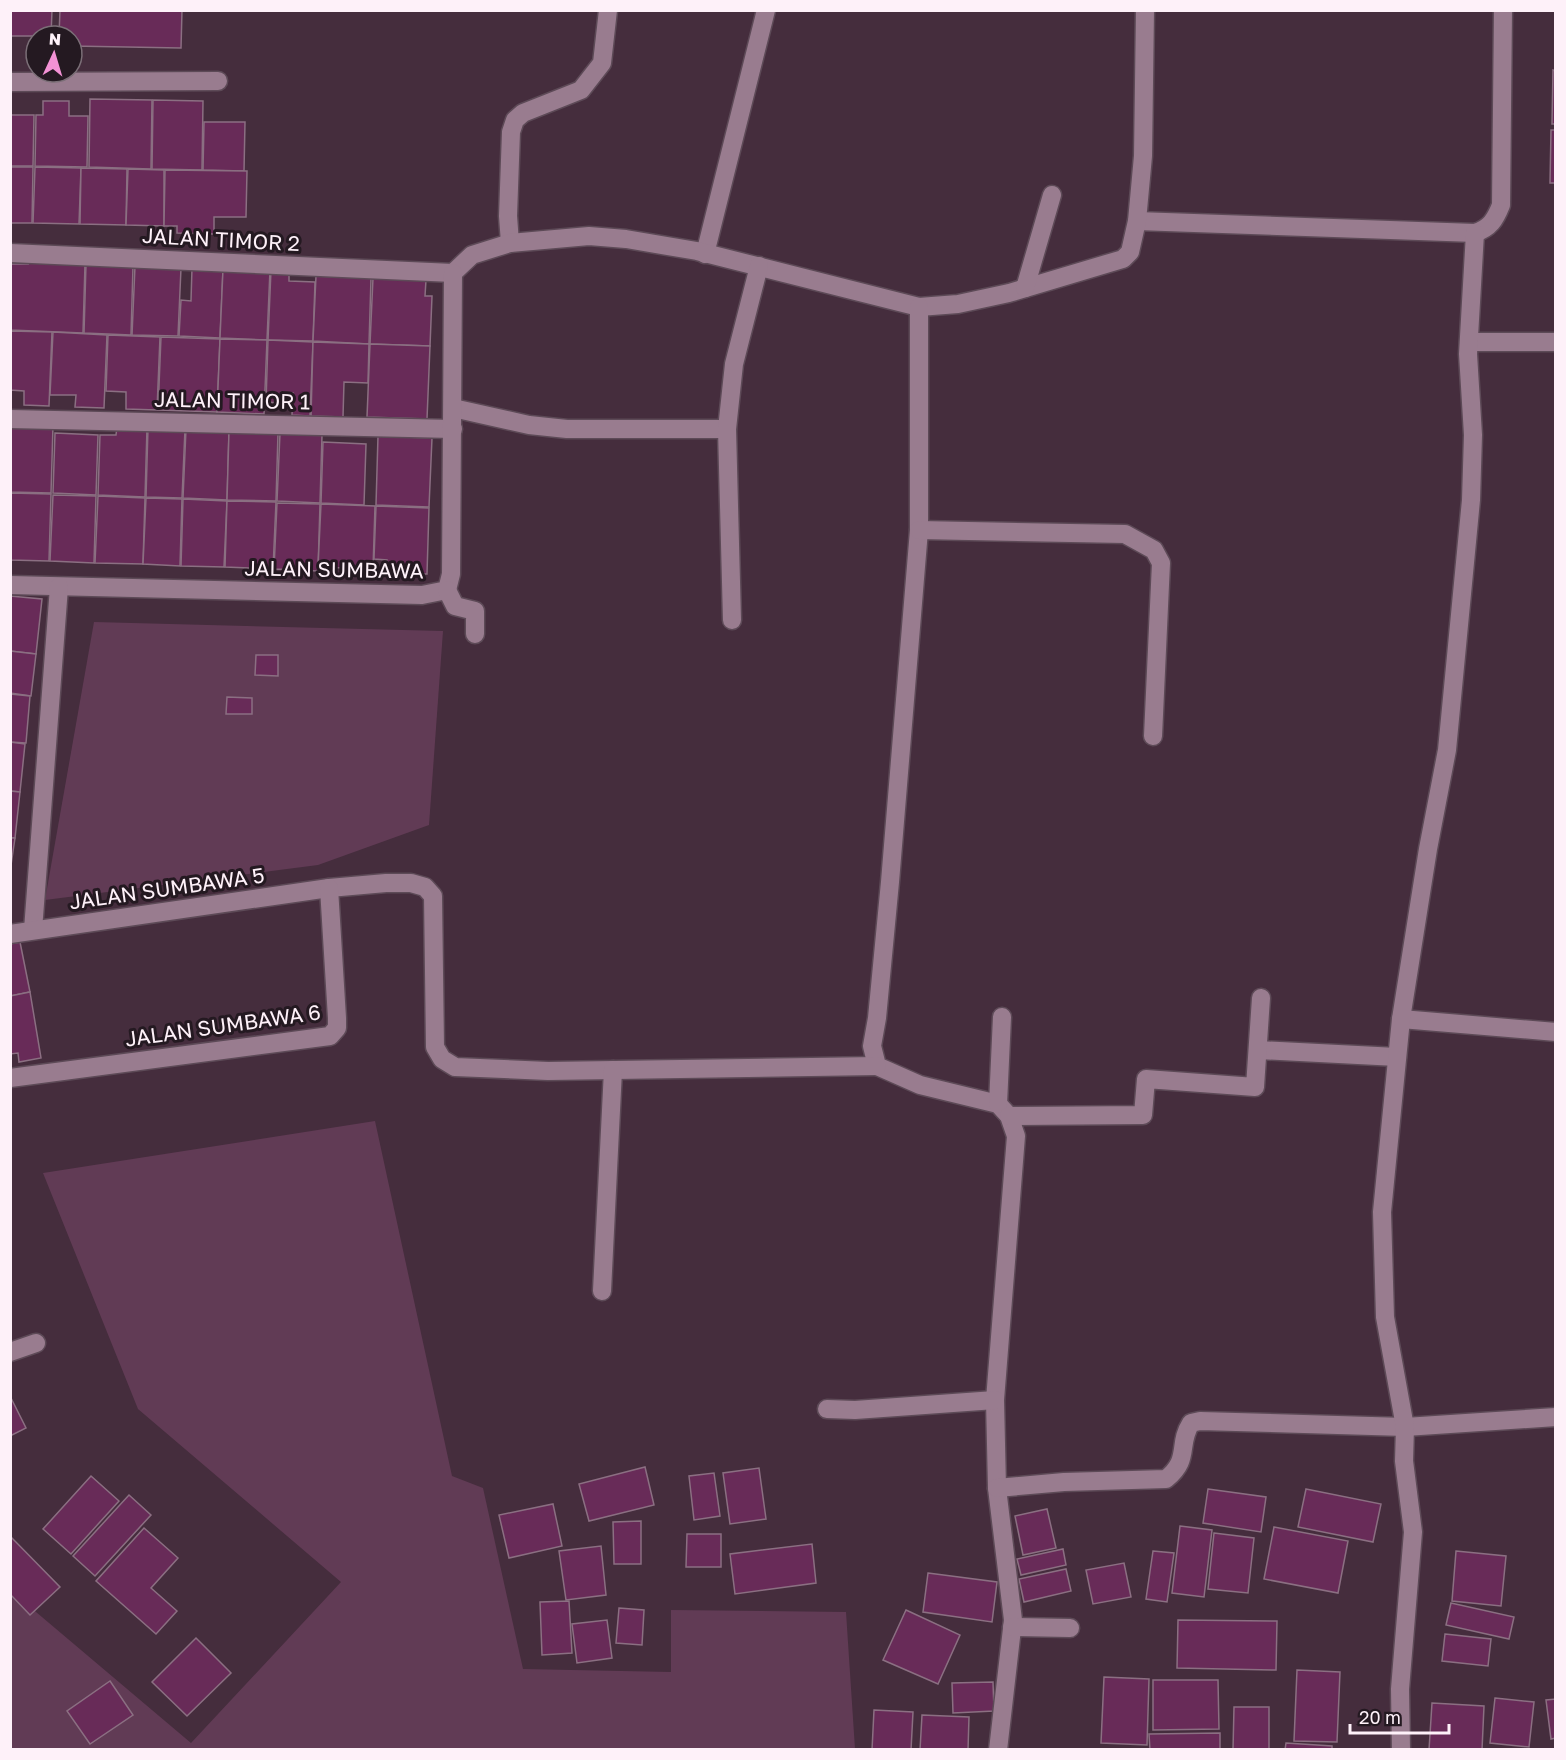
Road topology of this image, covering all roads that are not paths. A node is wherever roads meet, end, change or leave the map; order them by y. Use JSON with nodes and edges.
{"nodes":[{"id":1,"x":608,"y":10,"type":"edge"},
{"id":2,"x":766,"y":10,"type":"edge"},
{"id":3,"x":1145,"y":10,"type":"edge"},
{"id":4,"x":1503,"y":10,"type":"edge"},
{"id":5,"x":218,"y":81,"type":"dead end"},
{"id":6,"x":10,"y":82,"type":"edge"},
{"id":7,"x":1052,"y":195,"type":"dead end"},
{"id":8,"x":1137,"y":221,"type":"junction"},
{"id":9,"x":1475,"y":233,"type":"junction"},
{"id":10,"x":510,"y":243,"type":"junction"},
{"id":11,"x":10,"y":253,"type":"edge"},
{"id":12,"x":705,"y":254,"type":"junction"},
{"id":13,"x":759,"y":266,"type":"junction"},
{"id":14,"x":453,"y":273,"type":"junction"},
{"id":15,"x":1025,"y":288,"type":"junction"},
{"id":16,"x":919,"y":306,"type":"junction"},
{"id":17,"x":1469,"y":342,"type":"junction"},
{"id":18,"x":1556,"y":342,"type":"edge"},
{"id":19,"x":453,"y":408,"type":"junction"},
{"id":20,"x":10,"y":419,"type":"edge"},
{"id":21,"x":453,"y":429,"type":"junction"},
{"id":22,"x":727,"y":429,"type":"junction"},
{"id":23,"x":919,"y":530,"type":"junction"},
{"id":24,"x":10,"y":585,"type":"edge"},
{"id":25,"x":59,"y":587,"type":"junction"},
{"id":26,"x":447,"y":590,"type":"junction"},
{"id":27,"x":732,"y":620,"type":"dead end"},
{"id":28,"x":475,"y":634,"type":"dead end"},
{"id":29,"x":1153,"y":736,"type":"dead end"},
{"id":30,"x":329,"y":888,"type":"junction"},
{"id":31,"x":33,"y":930,"type":"junction"},
{"id":32,"x":10,"y":934,"type":"edge"},
{"id":33,"x":1261,"y":998,"type":"dead end"},
{"id":34,"x":1002,"y":1017,"type":"dead end"},
{"id":35,"x":1401,"y":1019,"type":"junction"},
{"id":36,"x":1556,"y":1032,"type":"edge"},
{"id":37,"x":1258,"y":1050,"type":"junction"},
{"id":38,"x":1397,"y":1057,"type":"junction"},
{"id":39,"x":877,"y":1066,"type":"junction"},
{"id":40,"x":613,"y":1070,"type":"junction"},
{"id":41,"x":10,"y":1078,"type":"edge"},
{"id":42,"x":1004,"y":1110,"type":"junction"},
{"id":43,"x":602,"y":1291,"type":"dead end"},
{"id":44,"x":36,"y":1343,"type":"dead end"},
{"id":45,"x":10,"y":1352,"type":"edge"},
{"id":46,"x":995,"y":1400,"type":"junction"},
{"id":47,"x":827,"y":1409,"type":"dead end"},
{"id":48,"x":1556,"y":1417,"type":"edge"},
{"id":49,"x":1405,"y":1427,"type":"junction"},
{"id":50,"x":997,"y":1488,"type":"junction"},
{"id":51,"x":1012,"y":1627,"type":"junction"},
{"id":52,"x":1070,"y":1628,"type":"dead end"},
{"id":53,"x":998,"y":1749,"type":"edge"},
{"id":54,"x":1401,"y":1749,"type":"edge"}],
"edges":[{"from":1,"to":10,"type":"street"},
{"from":2,"to":12,"type":"street"},
{"from":3,"to":8,"type":"street"},
{"from":4,"to":9,"type":"street"},
{"from":5,"to":6,"type":"street"},
{"from":7,"to":15,"type":"street"},
{"from":8,"to":9,"type":"street"},
{"from":8,"to":15,"type":"street"},
{"from":9,"to":17,"type":"street"},
{"from":10,"to":12,"type":"street"},
{"from":10,"to":14,"type":"street"},
{"from":11,"to":14,"type":"street","name":"JALAN TIMOR 2"},
{"from":12,"to":13,"type":"street"},
{"from":13,"to":16,"type":"street"},
{"from":13,"to":22,"type":"street"},
{"from":14,"to":19,"type":"street","name":"JALAN SUMBAWA"},
{"from":15,"to":16,"type":"street"},
{"from":16,"to":23,"type":"street"},
{"from":17,"to":18,"type":"street"},
{"from":17,"to":35,"type":"street"},
{"from":19,"to":21,"type":"street","name":"JALAN SUMBAWA"},
{"from":19,"to":22,"type":"street"},
{"from":20,"to":21,"type":"street","name":"JALAN TIMOR 1"},
{"from":21,"to":26,"type":"street","name":"JALAN SUMBAWA"},
{"from":22,"to":27,"type":"street"},
{"from":23,"to":29,"type":"street"},
{"from":23,"to":39,"type":"street"},
{"from":24,"to":25,"type":"street","name":"JALAN SUMBAWA"},
{"from":25,"to":26,"type":"street","name":"JALAN SUMBAWA"},
{"from":25,"to":31,"type":"street"},
{"from":26,"to":28,"type":"street"},
{"from":30,"to":31,"type":"street","name":"JALAN SUMBAWA 5"},
{"from":30,"to":40,"type":"street","name":"JALAN SUMBAWA 5"},
{"from":30,"to":41,"type":"street","name":"JALAN SUMBAWA 6"},
{"from":31,"to":32,"type":"street","name":"JALAN SUMBAWA 5"},
{"from":33,"to":37,"type":"street"},
{"from":34,"to":42,"type":"street"},
{"from":35,"to":36,"type":"street"},
{"from":35,"to":38,"type":"street"},
{"from":37,"to":38,"type":"street"},
{"from":37,"to":42,"type":"street"},
{"from":38,"to":49,"type":"street"},
{"from":39,"to":40,"type":"street"},
{"from":39,"to":42,"type":"street"},
{"from":40,"to":43,"type":"street"},
{"from":42,"to":46,"type":"street"},
{"from":44,"to":45,"type":"street"},
{"from":46,"to":47,"type":"street"},
{"from":46,"to":50,"type":"street"},
{"from":48,"to":49,"type":"street"},
{"from":49,"to":50,"type":"street"},
{"from":49,"to":54,"type":"street"},
{"from":50,"to":51,"type":"street"},
{"from":51,"to":52,"type":"street"},
{"from":51,"to":53,"type":"street"}]}
